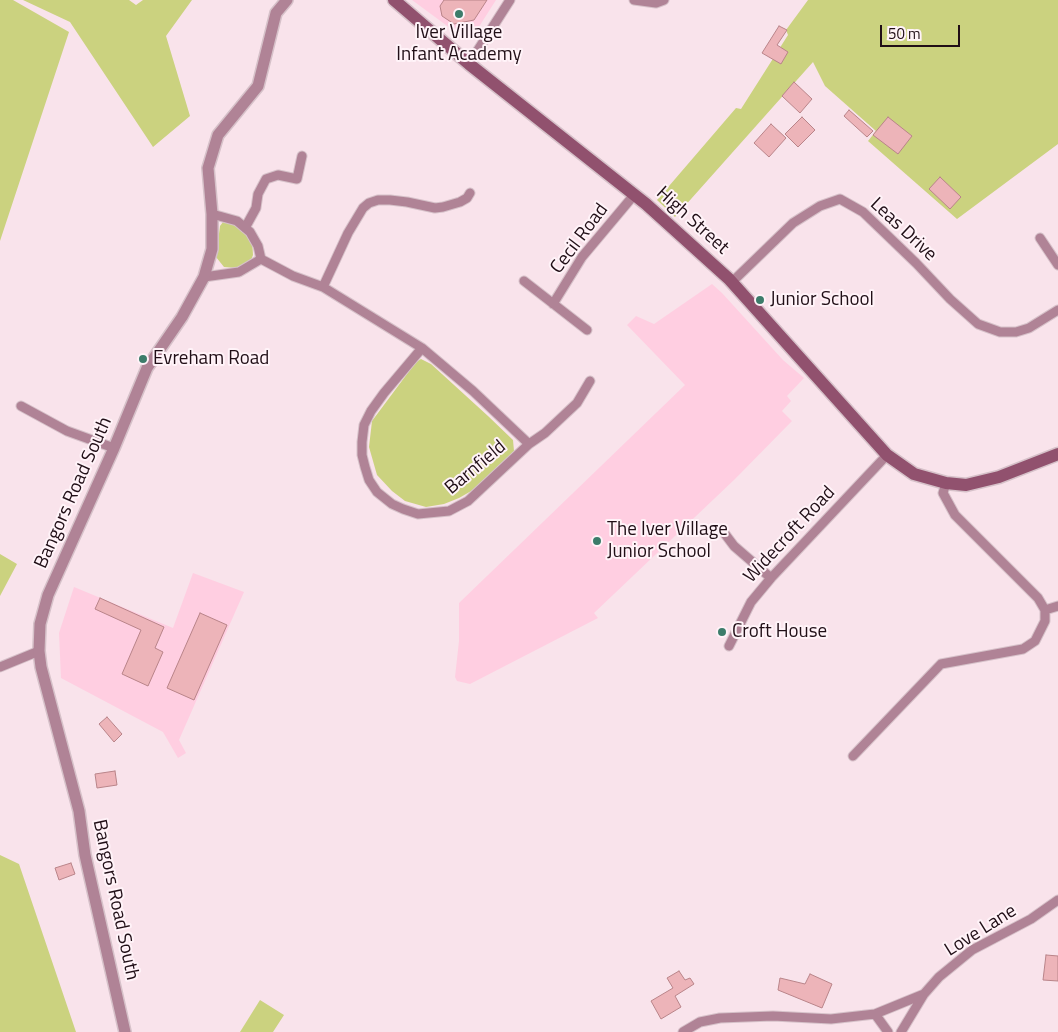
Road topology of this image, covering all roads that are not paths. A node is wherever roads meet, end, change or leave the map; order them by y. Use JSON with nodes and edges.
{"nodes":[{"id":1,"x":287,"y":0,"type":"edge"},
{"id":2,"x":394,"y":0,"type":"edge"},
{"id":3,"x":510,"y":0,"type":"edge"},
{"id":4,"x":634,"y":0,"type":"edge"},
{"id":5,"x":664,"y":0,"type":"edge"},
{"id":6,"x":470,"y":64,"type":"junction"},
{"id":7,"x":302,"y":156,"type":"dead end"},
{"id":8,"x":470,"y":193,"type":"dead end"},
{"id":9,"x":634,"y":195,"type":"junction"},
{"id":10,"x":212,"y":214,"type":"junction"},
{"id":11,"x":245,"y":228,"type":"junction"},
{"id":12,"x":1040,"y":238,"type":"dead end"},
{"id":13,"x":261,"y":259,"type":"junction"},
{"id":14,"x":1058,"y":265,"type":"edge"},
{"id":15,"x":204,"y":277,"type":"junction"},
{"id":16,"x":524,"y":281,"type":"dead end"},
{"id":17,"x":732,"y":282,"type":"junction"},
{"id":18,"x":323,"y":287,"type":"junction"},
{"id":19,"x":552,"y":304,"type":"junction"},
{"id":20,"x":1058,"y":310,"type":"edge"},
{"id":21,"x":587,"y":330,"type":"dead end"},
{"id":22,"x":422,"y":348,"type":"junction"},
{"id":23,"x":590,"y":382,"type":"dead end"},
{"id":24,"x":21,"y":406,"type":"dead end"},
{"id":25,"x":529,"y":444,"type":"junction"},
{"id":26,"x":114,"y":448,"type":"junction"},
{"id":27,"x":1058,"y":454,"type":"edge"},
{"id":28,"x":887,"y":455,"type":"junction"},
{"id":29,"x":946,"y":483,"type":"junction"},
{"id":30,"x":724,"y":534,"type":"dead end"},
{"id":31,"x":771,"y":578,"type":"junction"},
{"id":32,"x":1058,"y":606,"type":"edge"},
{"id":33,"x":1045,"y":610,"type":"junction"},
{"id":34,"x":729,"y":646,"type":"dead end"},
{"id":35,"x":39,"y":651,"type":"junction"},
{"id":36,"x":0,"y":667,"type":"edge"},
{"id":37,"x":853,"y":756,"type":"dead end"},
{"id":38,"x":1058,"y":900,"type":"edge"},
{"id":39,"x":924,"y":994,"type":"junction"},
{"id":40,"x":875,"y":1014,"type":"junction"},
{"id":41,"x":125,"y":1032,"type":"edge"},
{"id":42,"x":683,"y":1032,"type":"edge"},
{"id":43,"x":888,"y":1032,"type":"edge"},
{"id":44,"x":901,"y":1032,"type":"edge"}],
"edges":[{"from":1,"to":10,"type":"street","name":"Bangors Road South"},
{"from":2,"to":6,"type":"main road","name":"High Street"},
{"from":3,"to":6,"type":"street"},
{"from":4,"to":5,"type":"street"},
{"from":6,"to":9,"type":"main road","name":"High Street"},
{"from":7,"to":11,"type":"street"},
{"from":8,"to":18,"type":"street"},
{"from":9,"to":17,"type":"main road","name":"High Street"},
{"from":9,"to":19,"type":"street","name":"Cecil Road"},
{"from":10,"to":11,"type":"street"},
{"from":10,"to":15,"type":"street","name":"Bangors Road South"},
{"from":11,"to":13,"type":"street"},
{"from":12,"to":14,"type":"street"},
{"from":13,"to":15,"type":"street"},
{"from":13,"to":18,"type":"street"},
{"from":15,"to":26,"type":"street","name":"Bangors Road South"},
{"from":16,"to":19,"type":"street"},
{"from":17,"to":20,"type":"street","name":"Leas Drive"},
{"from":17,"to":28,"type":"main road","name":"High Street"},
{"from":18,"to":22,"type":"street"},
{"from":19,"to":21,"type":"street"},
{"from":22,"to":25,"type":"street"},
{"from":22,"to":25,"type":"street","name":"Barnfield"},
{"from":23,"to":25,"type":"street","name":"Barnfield"},
{"from":24,"to":26,"type":"street"},
{"from":26,"to":35,"type":"street","name":"Bangors Road South"},
{"from":27,"to":29,"type":"main road","name":"High Street"},
{"from":28,"to":29,"type":"main road","name":"High Street"},
{"from":28,"to":31,"type":"street","name":"Widecroft Road"},
{"from":29,"to":33,"type":"street"},
{"from":30,"to":31,"type":"street"},
{"from":31,"to":34,"type":"street","name":"Widecroft Road"},
{"from":32,"to":33,"type":"street"},
{"from":33,"to":37,"type":"street"},
{"from":35,"to":36,"type":"street"},
{"from":35,"to":41,"type":"street","name":"Bangors Road South"},
{"from":38,"to":39,"type":"street","name":"Love Lane"},
{"from":39,"to":40,"type":"street","name":"Love Lane"},
{"from":39,"to":44,"type":"street","name":"Love Lane"},
{"from":40,"to":42,"type":"street","name":"Love Lane"},
{"from":40,"to":43,"type":"street"}]}
